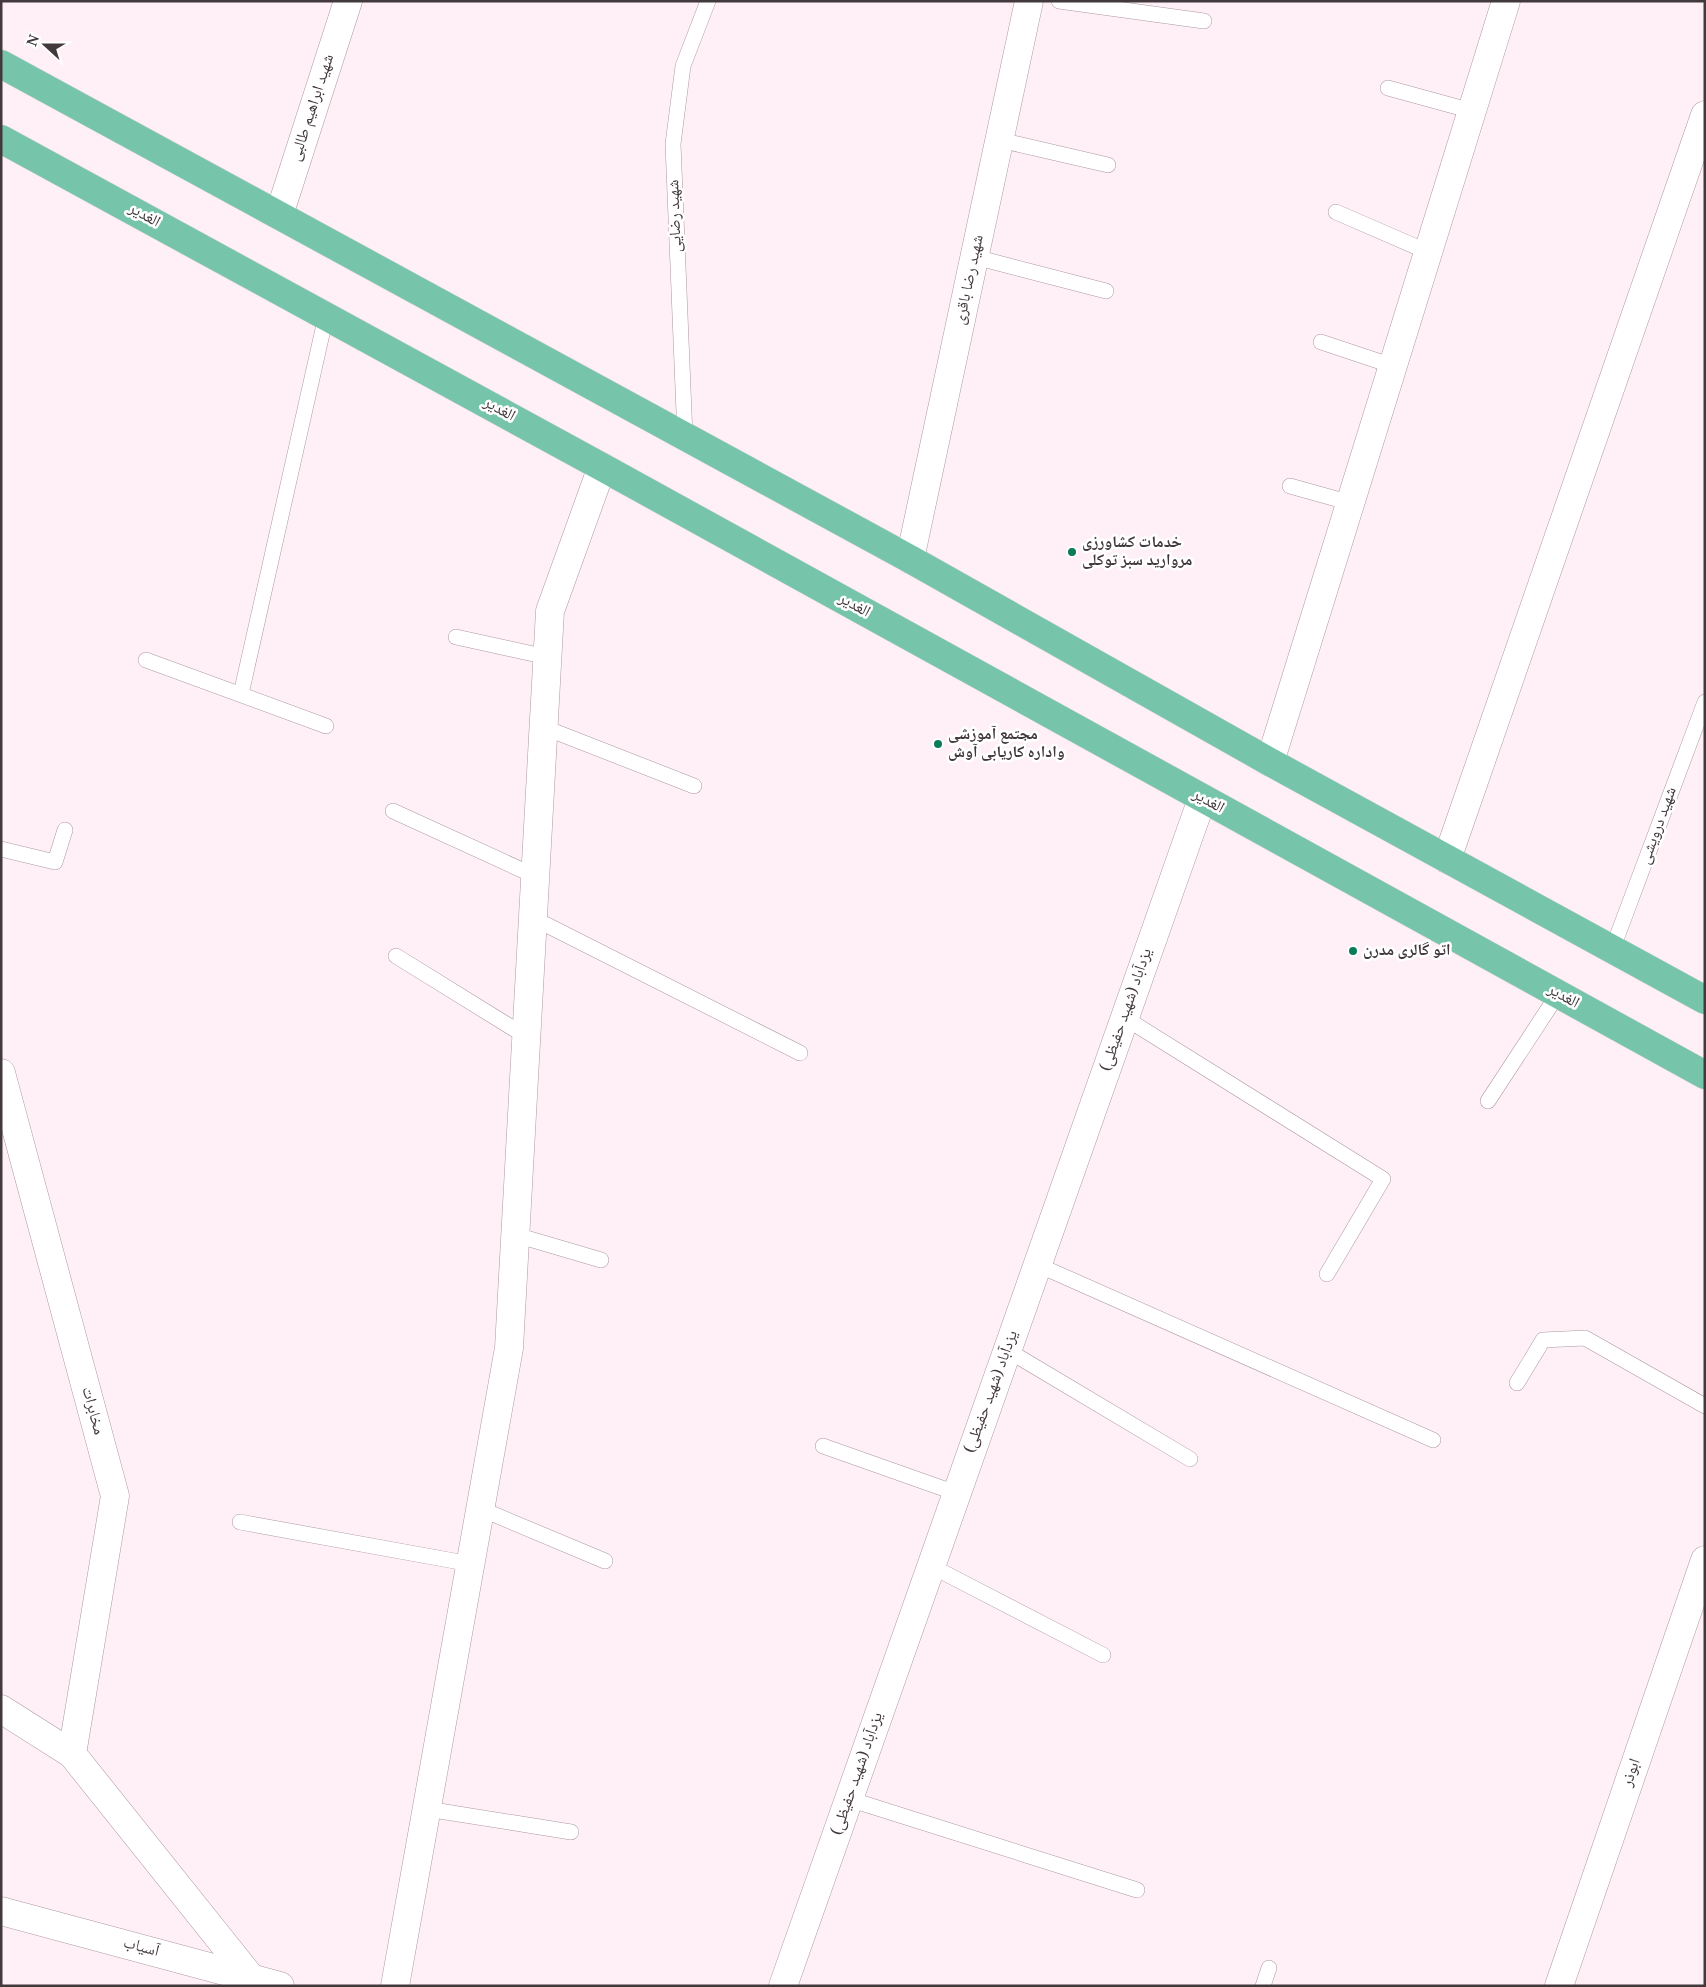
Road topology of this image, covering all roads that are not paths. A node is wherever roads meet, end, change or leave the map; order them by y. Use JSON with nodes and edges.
{"nodes":[{"id":1,"x":348,"y":1,"type":"edge"},
{"id":2,"x":708,"y":1,"type":"edge"},
{"id":3,"x":1029,"y":1,"type":"edge"},
{"id":4,"x":1059,"y":1,"type":"edge"},
{"id":5,"x":1506,"y":1,"type":"edge"},
{"id":6,"x":1204,"y":21,"type":"dead end"},
{"id":7,"x":1,"y":64,"type":"edge"},
{"id":8,"x":1388,"y":88,"type":"dead end"},
{"id":9,"x":1472,"y":111,"type":"junction"},
{"id":10,"x":1705,"y":115,"type":"edge"},
{"id":11,"x":1,"y":139,"type":"edge"},
{"id":12,"x":1000,"y":140,"type":"junction"},
{"id":13,"x":1108,"y":165,"type":"dead end"},
{"id":14,"x":1336,"y":212,"type":"dead end"},
{"id":15,"x":279,"y":215,"type":"junction"},
{"id":16,"x":1428,"y":252,"type":"junction"},
{"id":17,"x":975,"y":257,"type":"junction"},
{"id":18,"x":1106,"y":291,"type":"dead end"},
{"id":19,"x":326,"y":316,"type":"junction"},
{"id":20,"x":1321,"y":342,"type":"dead end"},
{"id":21,"x":1393,"y":366,"type":"junction"},
{"id":22,"x":685,"y":437,"type":"junction"},
{"id":23,"x":602,"y":467,"type":"junction"},
{"id":24,"x":1290,"y":486,"type":"dead end"},
{"id":25,"x":1351,"y":503,"type":"junction"},
{"id":26,"x":910,"y":560,"type":"junction"},
{"id":27,"x":456,"y":636,"type":"dead end"},
{"id":28,"x":547,"y":657,"type":"junction"},
{"id":29,"x":146,"y":660,"type":"dead end"},
{"id":30,"x":241,"y":694,"type":"junction"},
{"id":31,"x":1705,"y":702,"type":"edge"},
{"id":32,"x":326,"y":726,"type":"dead end"},
{"id":33,"x":543,"y":726,"type":"junction"},
{"id":34,"x":1270,"y":762,"type":"junction"},
{"id":35,"x":694,"y":786,"type":"dead end"},
{"id":36,"x":1202,"y":799,"type":"junction"},
{"id":37,"x":394,"y":811,"type":"dead end"},
{"id":38,"x":66,"y":830,"type":"dead end"},
{"id":39,"x":1,"y":849,"type":"edge"},
{"id":40,"x":1447,"y":859,"type":"junction"},
{"id":41,"x":535,"y":876,"type":"junction"},
{"id":42,"x":533,"y":918,"type":"junction"},
{"id":43,"x":1612,"y":950,"type":"junction"},
{"id":44,"x":396,"y":956,"type":"dead end"},
{"id":45,"x":1558,"y":994,"type":"junction"},
{"id":46,"x":1705,"y":1000,"type":"edge"},
{"id":47,"x":1125,"y":1018,"type":"junction"},
{"id":48,"x":527,"y":1037,"type":"junction"},
{"id":49,"x":800,"y":1053,"type":"dead end"},
{"id":50,"x":1,"y":1074,"type":"edge"},
{"id":51,"x":1705,"y":1075,"type":"edge"},
{"id":52,"x":1488,"y":1101,"type":"dead end"},
{"id":53,"x":516,"y":1235,"type":"junction"},
{"id":54,"x":601,"y":1260,"type":"dead end"},
{"id":55,"x":1038,"y":1265,"type":"junction"},
{"id":56,"x":1327,"y":1274,"type":"dead end"},
{"id":57,"x":1008,"y":1350,"type":"junction"},
{"id":58,"x":1517,"y":1383,"type":"dead end"},
{"id":59,"x":1705,"y":1406,"type":"edge"},
{"id":60,"x":1433,"y":1440,"type":"dead end"},
{"id":61,"x":823,"y":1446,"type":"dead end"},
{"id":62,"x":1190,"y":1459,"type":"dead end"},
{"id":63,"x":956,"y":1493,"type":"junction"},
{"id":64,"x":481,"y":1509,"type":"junction"},
{"id":65,"x":240,"y":1522,"type":"dead end"},
{"id":66,"x":1705,"y":1560,"type":"edge"},
{"id":67,"x":605,"y":1561,"type":"dead end"},
{"id":68,"x":471,"y":1564,"type":"junction"},
{"id":69,"x":931,"y":1566,"type":"junction"},
{"id":70,"x":1104,"y":1655,"type":"dead end"},
{"id":71,"x":1,"y":1709,"type":"edge"},
{"id":72,"x":72,"y":1754,"type":"junction"},
{"id":73,"x":849,"y":1799,"type":"junction"},
{"id":74,"x":427,"y":1809,"type":"junction"},
{"id":75,"x":571,"y":1832,"type":"dead end"},
{"id":76,"x":1137,"y":1890,"type":"dead end"},
{"id":77,"x":1,"y":1910,"type":"edge"},
{"id":78,"x":1270,"y":1968,"type":"dead end"},
{"id":79,"x":251,"y":1978,"type":"junction"},
{"id":80,"x":280,"y":1986,"type":"edge"},
{"id":81,"x":395,"y":1986,"type":"edge"},
{"id":82,"x":783,"y":1986,"type":"edge"},
{"id":83,"x":1263,"y":1986,"type":"edge"},
{"id":84,"x":1559,"y":1986,"type":"edge"}],
"edges":[{"from":1,"to":15,"type":"street","name":"شهید ابراهیم طالبی"},
{"from":2,"to":22,"type":"lane","name":"شهید رضایی"},
{"from":3,"to":12,"type":"street","name":"شهید رضا باقری"},
{"from":4,"to":6,"type":"lane"},
{"from":5,"to":9,"type":"street"},
{"from":7,"to":15,"type":"main road"},
{"from":8,"to":9,"type":"lane"},
{"from":9,"to":16,"type":"street"},
{"from":10,"to":40,"type":"street"},
{"from":11,"to":19,"type":"main road","name":"الغدیر"},
{"from":12,"to":13,"type":"lane"},
{"from":12,"to":17,"type":"street","name":"شهید رضا باقری"},
{"from":14,"to":16,"type":"lane"},
{"from":15,"to":22,"type":"main road"},
{"from":16,"to":21,"type":"street"},
{"from":17,"to":18,"type":"lane"},
{"from":17,"to":26,"type":"street","name":"شهید رضا باقری"},
{"from":19,"to":23,"type":"main road","name":"الغدیر"},
{"from":19,"to":30,"type":"lane"},
{"from":20,"to":21,"type":"lane"},
{"from":21,"to":25,"type":"street"},
{"from":22,"to":26,"type":"main road"},
{"from":23,"to":28,"type":"street"},
{"from":23,"to":36,"type":"main road","name":"الغدیر"},
{"from":24,"to":25,"type":"lane"},
{"from":25,"to":34,"type":"street"},
{"from":26,"to":34,"type":"main road"},
{"from":27,"to":28,"type":"lane"},
{"from":28,"to":33,"type":"street"},
{"from":29,"to":30,"type":"lane"},
{"from":30,"to":32,"type":"lane"},
{"from":31,"to":43,"type":"lane","name":"شهید درویشی"},
{"from":33,"to":35,"type":"lane"},
{"from":33,"to":41,"type":"street"},
{"from":34,"to":40,"type":"main road"},
{"from":36,"to":45,"type":"main road","name":"الغدیر"},
{"from":36,"to":47,"type":"street","name":"یزدآباد (شهید حفیظی)"},
{"from":37,"to":41,"type":"lane"},
{"from":38,"to":39,"type":"lane"},
{"from":40,"to":43,"type":"main road"},
{"from":41,"to":42,"type":"street"},
{"from":42,"to":48,"type":"street"},
{"from":42,"to":49,"type":"lane"},
{"from":43,"to":46,"type":"main road"},
{"from":44,"to":48,"type":"lane"},
{"from":45,"to":51,"type":"main road","name":"الغدیر"},
{"from":45,"to":52,"type":"lane"},
{"from":47,"to":55,"type":"street","name":"یزدآباد (شهید حفیظی)"},
{"from":47,"to":56,"type":"lane"},
{"from":48,"to":53,"type":"street"},
{"from":50,"to":72,"type":"street","name":"مخابرات"},
{"from":53,"to":54,"type":"lane"},
{"from":53,"to":64,"type":"street"},
{"from":55,"to":57,"type":"street","name":"یزدآباد (شهید حفیظی)"},
{"from":55,"to":60,"type":"lane"},
{"from":57,"to":62,"type":"lane"},
{"from":57,"to":63,"type":"street","name":"یزدآباد (شهید حفیظی)"},
{"from":58,"to":59,"type":"lane"},
{"from":61,"to":63,"type":"lane"},
{"from":63,"to":69,"type":"street","name":"یزدآباد (شهید حفیظی)"},
{"from":64,"to":67,"type":"lane"},
{"from":64,"to":68,"type":"street"},
{"from":65,"to":68,"type":"lane"},
{"from":66,"to":84,"type":"street","name":"ابوذر"},
{"from":68,"to":74,"type":"street"},
{"from":69,"to":70,"type":"lane"},
{"from":69,"to":73,"type":"street","name":"یزدآباد (شهید حفیظی)"},
{"from":71,"to":72,"type":"street"},
{"from":72,"to":79,"type":"street"},
{"from":73,"to":76,"type":"lane"},
{"from":73,"to":82,"type":"street","name":"یزدآباد (شهید حفیظی)"},
{"from":74,"to":75,"type":"lane"},
{"from":74,"to":81,"type":"street"},
{"from":77,"to":79,"type":"street","name":"آسیاب"},
{"from":78,"to":83,"type":"lane"},
{"from":79,"to":80,"type":"street","name":"آسیاب"}]}
